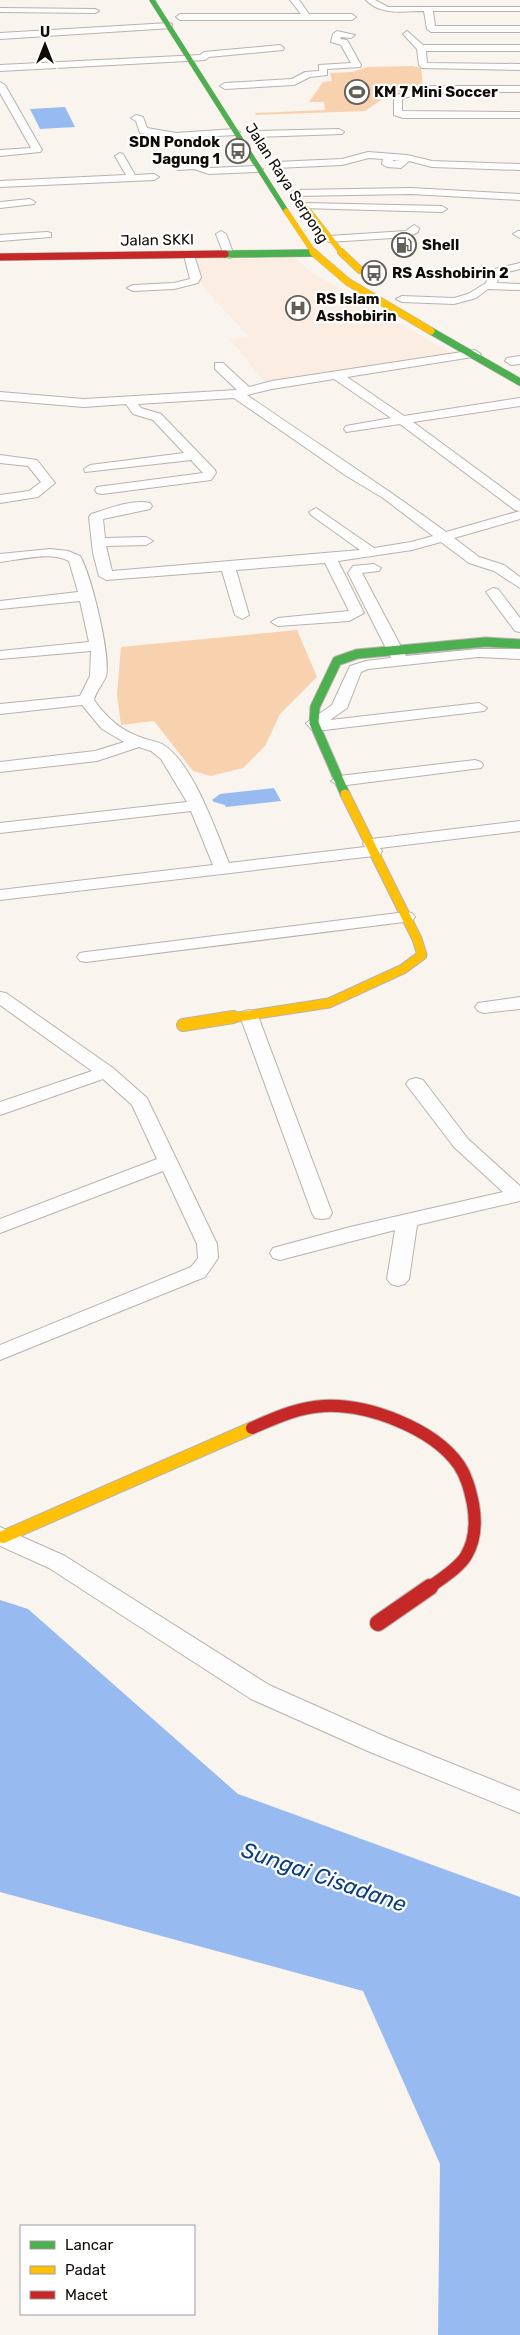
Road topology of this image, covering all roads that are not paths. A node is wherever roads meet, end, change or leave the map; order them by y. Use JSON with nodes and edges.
{"nodes":[{"id":1,"x":152,"y":0,"type":"edge"},
{"id":2,"x":294,"y":0,"type":"edge"},
{"id":3,"x":370,"y":0,"type":"edge"},
{"id":4,"x":171,"y":6,"type":"dead end"},
{"id":5,"x":428,"y":9,"type":"junction"},
{"id":6,"x":520,"y":9,"type":"edge"},
{"id":7,"x":0,"y":10,"type":"edge"},
{"id":8,"x":94,"y":11,"type":"dead end"},
{"id":9,"x":306,"y":17,"type":"junction"},
{"id":10,"x":334,"y":17,"type":"junction"},
{"id":11,"x":352,"y":17,"type":"dead end"},
{"id":12,"x":182,"y":21,"type":"joint"},
{"id":13,"x":74,"y":22,"type":"dead end"},
{"id":14,"x":167,"y":23,"type":"junction"},
{"id":15,"x":104,"y":25,"type":"junction"},
{"id":16,"x":9,"y":26,"type":"dead end"},
{"id":17,"x":520,"y":29,"type":"edge"},
{"id":18,"x":407,"y":34,"type":"dead end"},
{"id":19,"x":0,"y":36,"type":"edge"},
{"id":20,"x":117,"y":38,"type":"dead end"},
{"id":21,"x":195,"y":42,"type":"dead end"},
{"id":22,"x":280,"y":48,"type":"dead end"},
{"id":23,"x":421,"y":48,"type":"junction"},
{"id":24,"x":520,"y":48,"type":"edge"},
{"id":25,"x":186,"y":58,"type":"junction"},
{"id":26,"x":206,"y":59,"type":"junction"},
{"id":27,"x":520,"y":67,"type":"edge"},
{"id":28,"x":0,"y":68,"type":"edge"},
{"id":29,"x":0,"y":85,"type":"edge"},
{"id":30,"x":288,"y":85,"type":"dead end"},
{"id":31,"x":520,"y":89,"type":"edge"},
{"id":32,"x":520,"y":115,"type":"edge"},
{"id":33,"x":136,"y":118,"type":"dead end"},
{"id":34,"x":247,"y":121,"type":"dead end"},
{"id":35,"x":235,"y":132,"type":"junction"},
{"id":36,"x":339,"y":132,"type":"dead end"},
{"id":37,"x":256,"y":134,"type":"junction"},
{"id":38,"x":0,"y":153,"type":"edge"},
{"id":39,"x":120,"y":156,"type":"dead end"},
{"id":40,"x":276,"y":165,"type":"junction"},
{"id":41,"x":501,"y":165,"type":"junction"},
{"id":42,"x":178,"y":167,"type":"dead end"},
{"id":43,"x":520,"y":167,"type":"edge"},
{"id":44,"x":50,"y":168,"type":"dead end"},
{"id":45,"x":258,"y":169,"type":"junction"},
{"id":46,"x":154,"y":177,"type":"dead end"},
{"id":47,"x":132,"y":178,"type":"junction"},
{"id":48,"x":57,"y":180,"type":"junction"},
{"id":49,"x":0,"y":184,"type":"edge"},
{"id":50,"x":520,"y":190,"type":"edge"},
{"id":51,"x":449,"y":192,"type":"junction"},
{"id":52,"x":295,"y":193,"type":"junction"},
{"id":53,"x":520,"y":197,"type":"edge"},
{"id":54,"x":30,"y":202,"type":"dead end"},
{"id":55,"x":0,"y":205,"type":"edge"},
{"id":56,"x":305,"y":206,"type":"junction"},
{"id":57,"x":442,"y":208,"type":"junction"},
{"id":58,"x":438,"y":222,"type":"dead end"},
{"id":59,"x":414,"y":228,"type":"dead end"},
{"id":60,"x":220,"y":234,"type":"dead end"},
{"id":61,"x":46,"y":235,"type":"dead end"},
{"id":62,"x":0,"y":238,"type":"edge"},
{"id":63,"x":329,"y":239,"type":"junction"},
{"id":64,"x":314,"y":253,"type":"junction"},
{"id":65,"x":229,"y":254,"type":"junction"},
{"id":66,"x":189,"y":255,"type":"junction"},
{"id":67,"x":0,"y":257,"type":"edge"},
{"id":68,"x":520,"y":266,"type":"edge"},
{"id":69,"x":369,"y":277,"type":"dead end"},
{"id":70,"x":491,"y":285,"type":"junction"},
{"id":71,"x":133,"y":288,"type":"dead end"},
{"id":72,"x":520,"y":288,"type":"edge"},
{"id":73,"x":390,"y":291,"type":"dead end"},
{"id":74,"x":402,"y":299,"type":"junction"},
{"id":75,"x":395,"y":309,"type":"junction"},
{"id":76,"x":479,"y":348,"type":"junction"},
{"id":77,"x":219,"y":366,"type":"dead end"},
{"id":78,"x":336,"y":375,"type":"junction"},
{"id":79,"x":520,"y":382,"type":"edge"},
{"id":80,"x":242,"y":393,"type":"junction"},
{"id":81,"x":1,"y":395,"type":"edge"},
{"id":82,"x":128,"y":400,"type":"junction"},
{"id":83,"x":520,"y":402,"type":"edge"},
{"id":84,"x":402,"y":420,"type":"junction"},
{"id":85,"x":350,"y":429,"type":"dead end"},
{"id":86,"x":193,"y":456,"type":"junction"},
{"id":87,"x":0,"y":459,"type":"edge"},
{"id":88,"x":90,"y":469,"type":"dead end"},
{"id":89,"x":102,"y":490,"type":"dead end"},
{"id":90,"x":0,"y":500,"type":"edge"},
{"id":91,"x":145,"y":506,"type":"dead end"},
{"id":92,"x":520,"y":507,"type":"edge"},
{"id":93,"x":316,"y":512,"type":"dead end"},
{"id":94,"x":520,"y":515,"type":"edge"},
{"id":95,"x":399,"y":533,"type":"dead end"},
{"id":96,"x":446,"y":536,"type":"junction"},
{"id":97,"x":146,"y":541,"type":"dead end"},
{"id":98,"x":99,"y":542,"type":"junction"},
{"id":99,"x":412,"y":546,"type":"junction"},
{"id":100,"x":373,"y":552,"type":"junction"},
{"id":101,"x":0,"y":558,"type":"edge"},
{"id":102,"x":330,"y":558,"type":"junction"},
{"id":103,"x":228,"y":567,"type":"junction"},
{"id":104,"x":374,"y":568,"type":"dead end"},
{"id":105,"x":520,"y":584,"type":"edge"},
{"id":106,"x":493,"y":592,"type":"dead end"},
{"id":107,"x":85,"y":596,"type":"junction"},
{"id":108,"x":0,"y":605,"type":"edge"},
{"id":109,"x":242,"y":615,"type":"dead end"},
{"id":110,"x":278,"y":622,"type":"dead end"},
{"id":111,"x":520,"y":628,"type":"edge"},
{"id":112,"x":98,"y":646,"type":"junction"},
{"id":113,"x":519,"y":649,"type":"edge"},
{"id":114,"x":0,"y":655,"type":"edge"},
{"id":115,"x":397,"y":655,"type":"junction"},
{"id":116,"x":86,"y":700,"type":"junction"},
{"id":117,"x":479,"y":708,"type":"dead end"},
{"id":118,"x":0,"y":709,"type":"edge"},
{"id":119,"x":315,"y":724,"type":"junction"},
{"id":120,"x":139,"y":742,"type":"junction"},
{"id":121,"x":475,"y":765,"type":"dead end"},
{"id":122,"x":0,"y":767,"type":"edge"},
{"id":123,"x":340,"y":781,"type":"junction"},
{"id":124,"x":196,"y":806,"type":"junction"},
{"id":125,"x":520,"y":826,"type":"edge"},
{"id":126,"x":0,"y":828,"type":"edge"},
{"id":127,"x":372,"y":848,"type":"junction"},
{"id":128,"x":223,"y":869,"type":"junction"},
{"id":129,"x":0,"y":895,"type":"edge"},
{"id":130,"x":406,"y":917,"type":"junction"},
{"id":131,"x":86,"y":957,"type":"dead end"},
{"id":132,"x":520,"y":1004,"type":"edge"},
{"id":133,"x":5,"y":1006,"type":"edge"},
{"id":134,"x":484,"y":1007,"type":"dead end"},
{"id":135,"x":249,"y":1016,"type":"junction"},
{"id":136,"x":184,"y":1025,"type":"dead end"},
{"id":137,"x":106,"y":1072,"type":"junction"},
{"id":138,"x":416,"y":1084,"type":"dead end"},
{"id":139,"x":0,"y":1109,"type":"edge"},
{"id":140,"x":168,"y":1162,"type":"junction"},
{"id":141,"x":519,"y":1195,"type":"edge"},
{"id":142,"x":322,"y":1213,"type":"dead end"},
{"id":143,"x":407,"y":1221,"type":"junction"},
{"id":144,"x":0,"y":1226,"type":"edge"},
{"id":145,"x":280,"y":1253,"type":"dead end"},
{"id":146,"x":398,"y":1279,"type":"dead end"},
{"id":147,"x":0,"y":1353,"type":"edge"},
{"id":148,"x":2,"y":1537,"type":"edge"},
{"id":149,"x":378,"y":1623,"type":"dead end"},
{"id":150,"x":520,"y":1802,"type":"edge"}],
"edges":[{"from":1,"to":14,"type":"main road","name":"Jalan Raya Serpong"},
{"from":2,"to":9,"type":"street"},
{"from":3,"to":5,"type":"street"},
{"from":4,"to":12,"type":"main road"},
{"from":5,"to":6,"type":"street"},
{"from":5,"to":17,"type":"street"},
{"from":7,"to":8,"type":"street"},
{"from":9,"to":10,"type":"street"},
{"from":9,"to":12,"type":"street"},
{"from":10,"to":11,"type":"street"},
{"from":10,"to":30,"type":"street"},
{"from":13,"to":15,"type":"street"},
{"from":14,"to":15,"type":"street"},
{"from":14,"to":15,"type":"street"},
{"from":14,"to":25,"type":"main road","name":"Jalan Raya Serpong"},
{"from":15,"to":16,"type":"street"},
{"from":15,"to":19,"type":"street"},
{"from":15,"to":20,"type":"street"},
{"from":18,"to":23,"type":"street"},
{"from":21,"to":26,"type":"main road"},
{"from":22,"to":26,"type":"street"},
{"from":23,"to":24,"type":"street"},
{"from":23,"to":27,"type":"street"},
{"from":25,"to":26,"type":"street"},
{"from":25,"to":28,"type":"street"},
{"from":25,"to":35,"type":"main road","name":"Jalan Raya Serpong"},
{"from":29,"to":38,"type":"street"},
{"from":31,"to":32,"type":"street"},
{"from":33,"to":35,"type":"street"},
{"from":34,"to":37,"type":"main road","name":"Jalan Raya Serpong"},
{"from":35,"to":45,"type":"main road","name":"Jalan Raya Serpong"},
{"from":36,"to":37,"type":"street"},
{"from":37,"to":40,"type":"main road","name":"Jalan Raya Serpong"},
{"from":39,"to":47,"type":"street"},
{"from":40,"to":41,"type":"street"},
{"from":40,"to":52,"type":"main road","name":"Jalan Raya Serpong"},
{"from":41,"to":43,"type":"street"},
{"from":41,"to":50,"type":"street"},
{"from":42,"to":45,"type":"street"},
{"from":44,"to":48,"type":"street"},
{"from":45,"to":64,"type":"main road","name":"Jalan Raya Serpong"},
{"from":46,"to":47,"type":"street"},
{"from":47,"to":48,"type":"street"},
{"from":48,"to":49,"type":"street"},
{"from":51,"to":52,"type":"street"},
{"from":51,"to":53,"type":"street"},
{"from":51,"to":57,"type":"street"},
{"from":52,"to":56,"type":"main road","name":"Jalan Raya Serpong"},
{"from":54,"to":55,"type":"street"},
{"from":56,"to":57,"type":"street"},
{"from":56,"to":63,"type":"main road","name":"Jalan Raya Serpong"},
{"from":57,"to":58,"type":"street"},
{"from":59,"to":63,"type":"street"},
{"from":60,"to":65,"type":"street"},
{"from":61,"to":62,"type":"street"},
{"from":63,"to":69,"type":"main road","name":"Jalan Raya Serpong"},
{"from":64,"to":65,"type":"main road","name":"Jalan SKKI"},
{"from":64,"to":75,"type":"main road","name":"Jalan Raya Serpong"},
{"from":65,"to":66,"type":"main road","name":"Jalan SKKI"},
{"from":66,"to":67,"type":"main road","name":"Jalan SKKI"},
{"from":66,"to":71,"type":"street"},
{"from":68,"to":70,"type":"street"},
{"from":70,"to":72,"type":"street"},
{"from":70,"to":74,"type":"street"},
{"from":73,"to":74,"type":"main road"},
{"from":74,"to":75,"type":"main road"},
{"from":75,"to":76,"type":"main road","name":"Jalan Raya Serpong"},
{"from":76,"to":78,"type":"street"},
{"from":76,"to":79,"type":"main road","name":"Jalan Raya Serpong"},
{"from":77,"to":80,"type":"street"},
{"from":78,"to":80,"type":"street"},
{"from":78,"to":84,"type":"street"},
{"from":80,"to":82,"type":"street"},
{"from":80,"to":96,"type":"street"},
{"from":81,"to":82,"type":"street"},
{"from":82,"to":86,"type":"street"},
{"from":83,"to":84,"type":"street"},
{"from":84,"to":85,"type":"street"},
{"from":84,"to":92,"type":"street"},
{"from":86,"to":88,"type":"street"},
{"from":86,"to":89,"type":"street"},
{"from":87,"to":90,"type":"street"},
{"from":91,"to":98,"type":"street"},
{"from":93,"to":100,"type":"street"},
{"from":94,"to":96,"type":"street"},
{"from":95,"to":99,"type":"street"},
{"from":96,"to":99,"type":"street"},
{"from":96,"to":105,"type":"street"},
{"from":97,"to":98,"type":"street"},
{"from":98,"to":103,"type":"street"},
{"from":99,"to":100,"type":"street"},
{"from":100,"to":102,"type":"street"},
{"from":101,"to":107,"type":"street"},
{"from":102,"to":103,"type":"street"},
{"from":102,"to":110,"type":"street"},
{"from":103,"to":109,"type":"street"},
{"from":104,"to":115,"type":"street"},
{"from":106,"to":111,"type":"street"},
{"from":107,"to":108,"type":"street"},
{"from":107,"to":112,"type":"street"},
{"from":112,"to":114,"type":"street"},
{"from":112,"to":116,"type":"street"},
{"from":113,"to":115,"type":"street"},
{"from":115,"to":119,"type":"street"},
{"from":115,"to":119,"type":"main road"},
{"from":116,"to":118,"type":"street"},
{"from":116,"to":120,"type":"street"},
{"from":117,"to":119,"type":"street"},
{"from":119,"to":123,"type":"main road"},
{"from":120,"to":122,"type":"street"},
{"from":120,"to":124,"type":"street"},
{"from":121,"to":123,"type":"street"},
{"from":123,"to":127,"type":"main road"},
{"from":124,"to":126,"type":"street"},
{"from":124,"to":128,"type":"street"},
{"from":125,"to":127,"type":"street"},
{"from":127,"to":128,"type":"street"},
{"from":127,"to":130,"type":"main road"},
{"from":128,"to":129,"type":"street"},
{"from":130,"to":131,"type":"street"},
{"from":130,"to":135,"type":"main road"},
{"from":132,"to":134,"type":"street"},
{"from":133,"to":137,"type":"street"},
{"from":135,"to":136,"type":"main road"},
{"from":135,"to":142,"type":"street"},
{"from":137,"to":139,"type":"street"},
{"from":137,"to":140,"type":"street"},
{"from":138,"to":141,"type":"street"},
{"from":140,"to":144,"type":"street"},
{"from":140,"to":147,"type":"street"},
{"from":141,"to":143,"type":"street"},
{"from":143,"to":145,"type":"street"},
{"from":143,"to":146,"type":"street"},
{"from":148,"to":149,"type":"main road"},
{"from":148,"to":150,"type":"street"}]}
